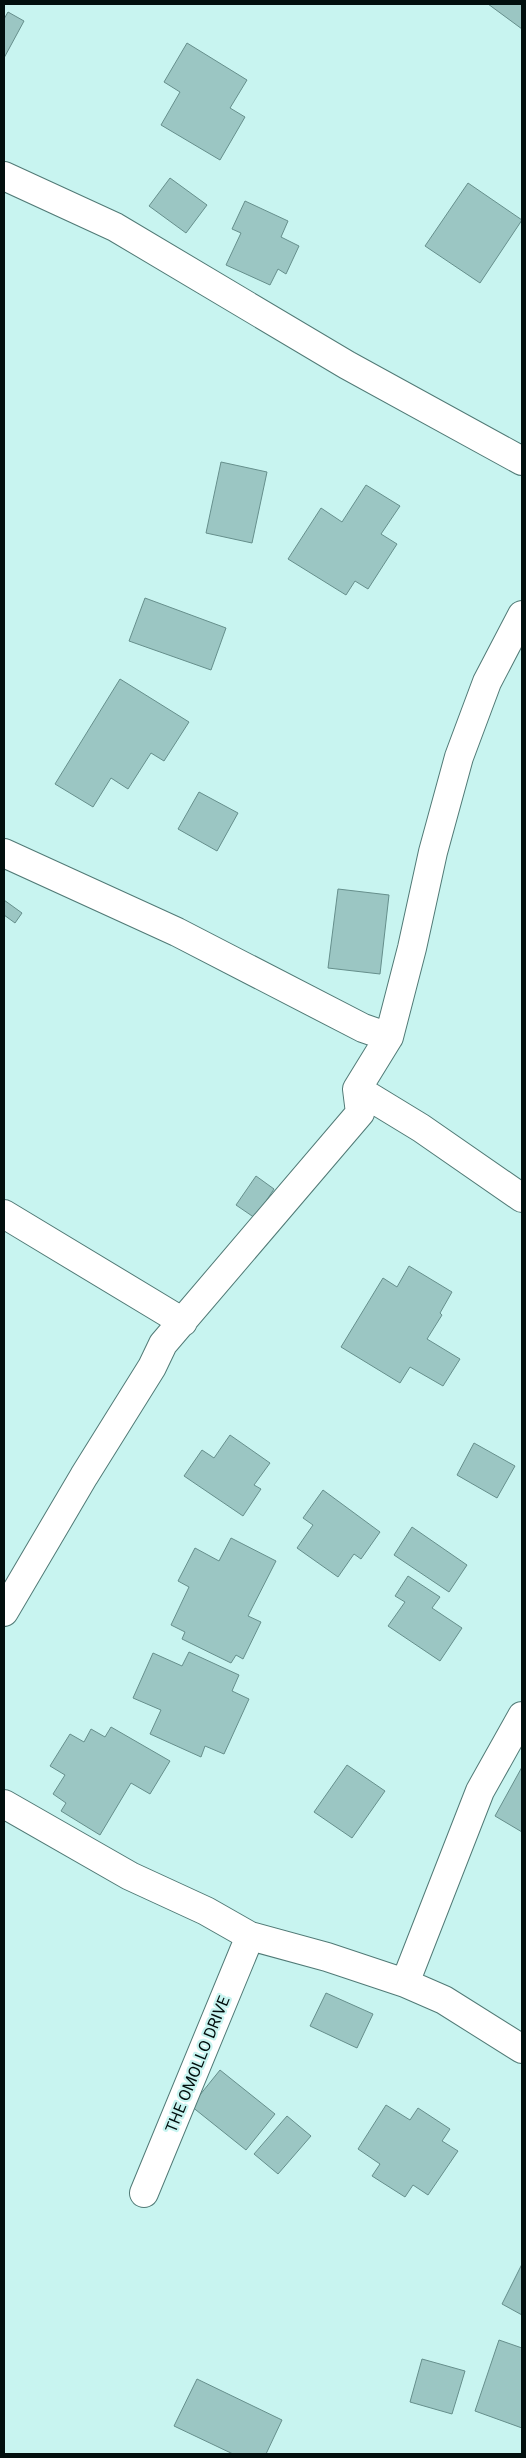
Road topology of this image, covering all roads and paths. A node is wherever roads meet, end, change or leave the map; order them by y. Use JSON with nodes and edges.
{"nodes":[{"id":1,"x":4,"y":176,"type":"edge"},
{"id":2,"x":522,"y":461,"type":"edge"},
{"id":3,"x":522,"y":614,"type":"edge"},
{"id":4,"x":4,"y":853,"type":"edge"},
{"id":5,"x":389,"y":1037,"type":"junction"},
{"id":6,"x":357,"y":1088,"type":"junction"},
{"id":7,"x":522,"y":1198,"type":"edge"},
{"id":8,"x":4,"y":1214,"type":"edge"},
{"id":9,"x":183,"y":1322,"type":"junction"},
{"id":10,"x":4,"y":1612,"type":"edge"},
{"id":11,"x":522,"y":1716,"type":"edge"},
{"id":12,"x":4,"y":1804,"type":"edge"},
{"id":13,"x":250,"y":1936,"type":"junction"},
{"id":14,"x":405,"y":1983,"type":"junction"},
{"id":15,"x":522,"y":2049,"type":"edge"},
{"id":16,"x":144,"y":2193,"type":"dead end"}],
"edges":[{"from":1,"to":2,"type":"street"},
{"from":3,"to":5,"type":"street"},
{"from":4,"to":5,"type":"street"},
{"from":5,"to":6,"type":"street"},
{"from":6,"to":7,"type":"street"},
{"from":6,"to":9,"type":"street"},
{"from":8,"to":9,"type":"street"},
{"from":9,"to":10,"type":"street"},
{"from":11,"to":14,"type":"street"},
{"from":12,"to":13,"type":"street"},
{"from":13,"to":14,"type":"street"},
{"from":13,"to":16,"type":"street","name":"THE OMOLLO DRIVE"},
{"from":14,"to":15,"type":"street"}]}
